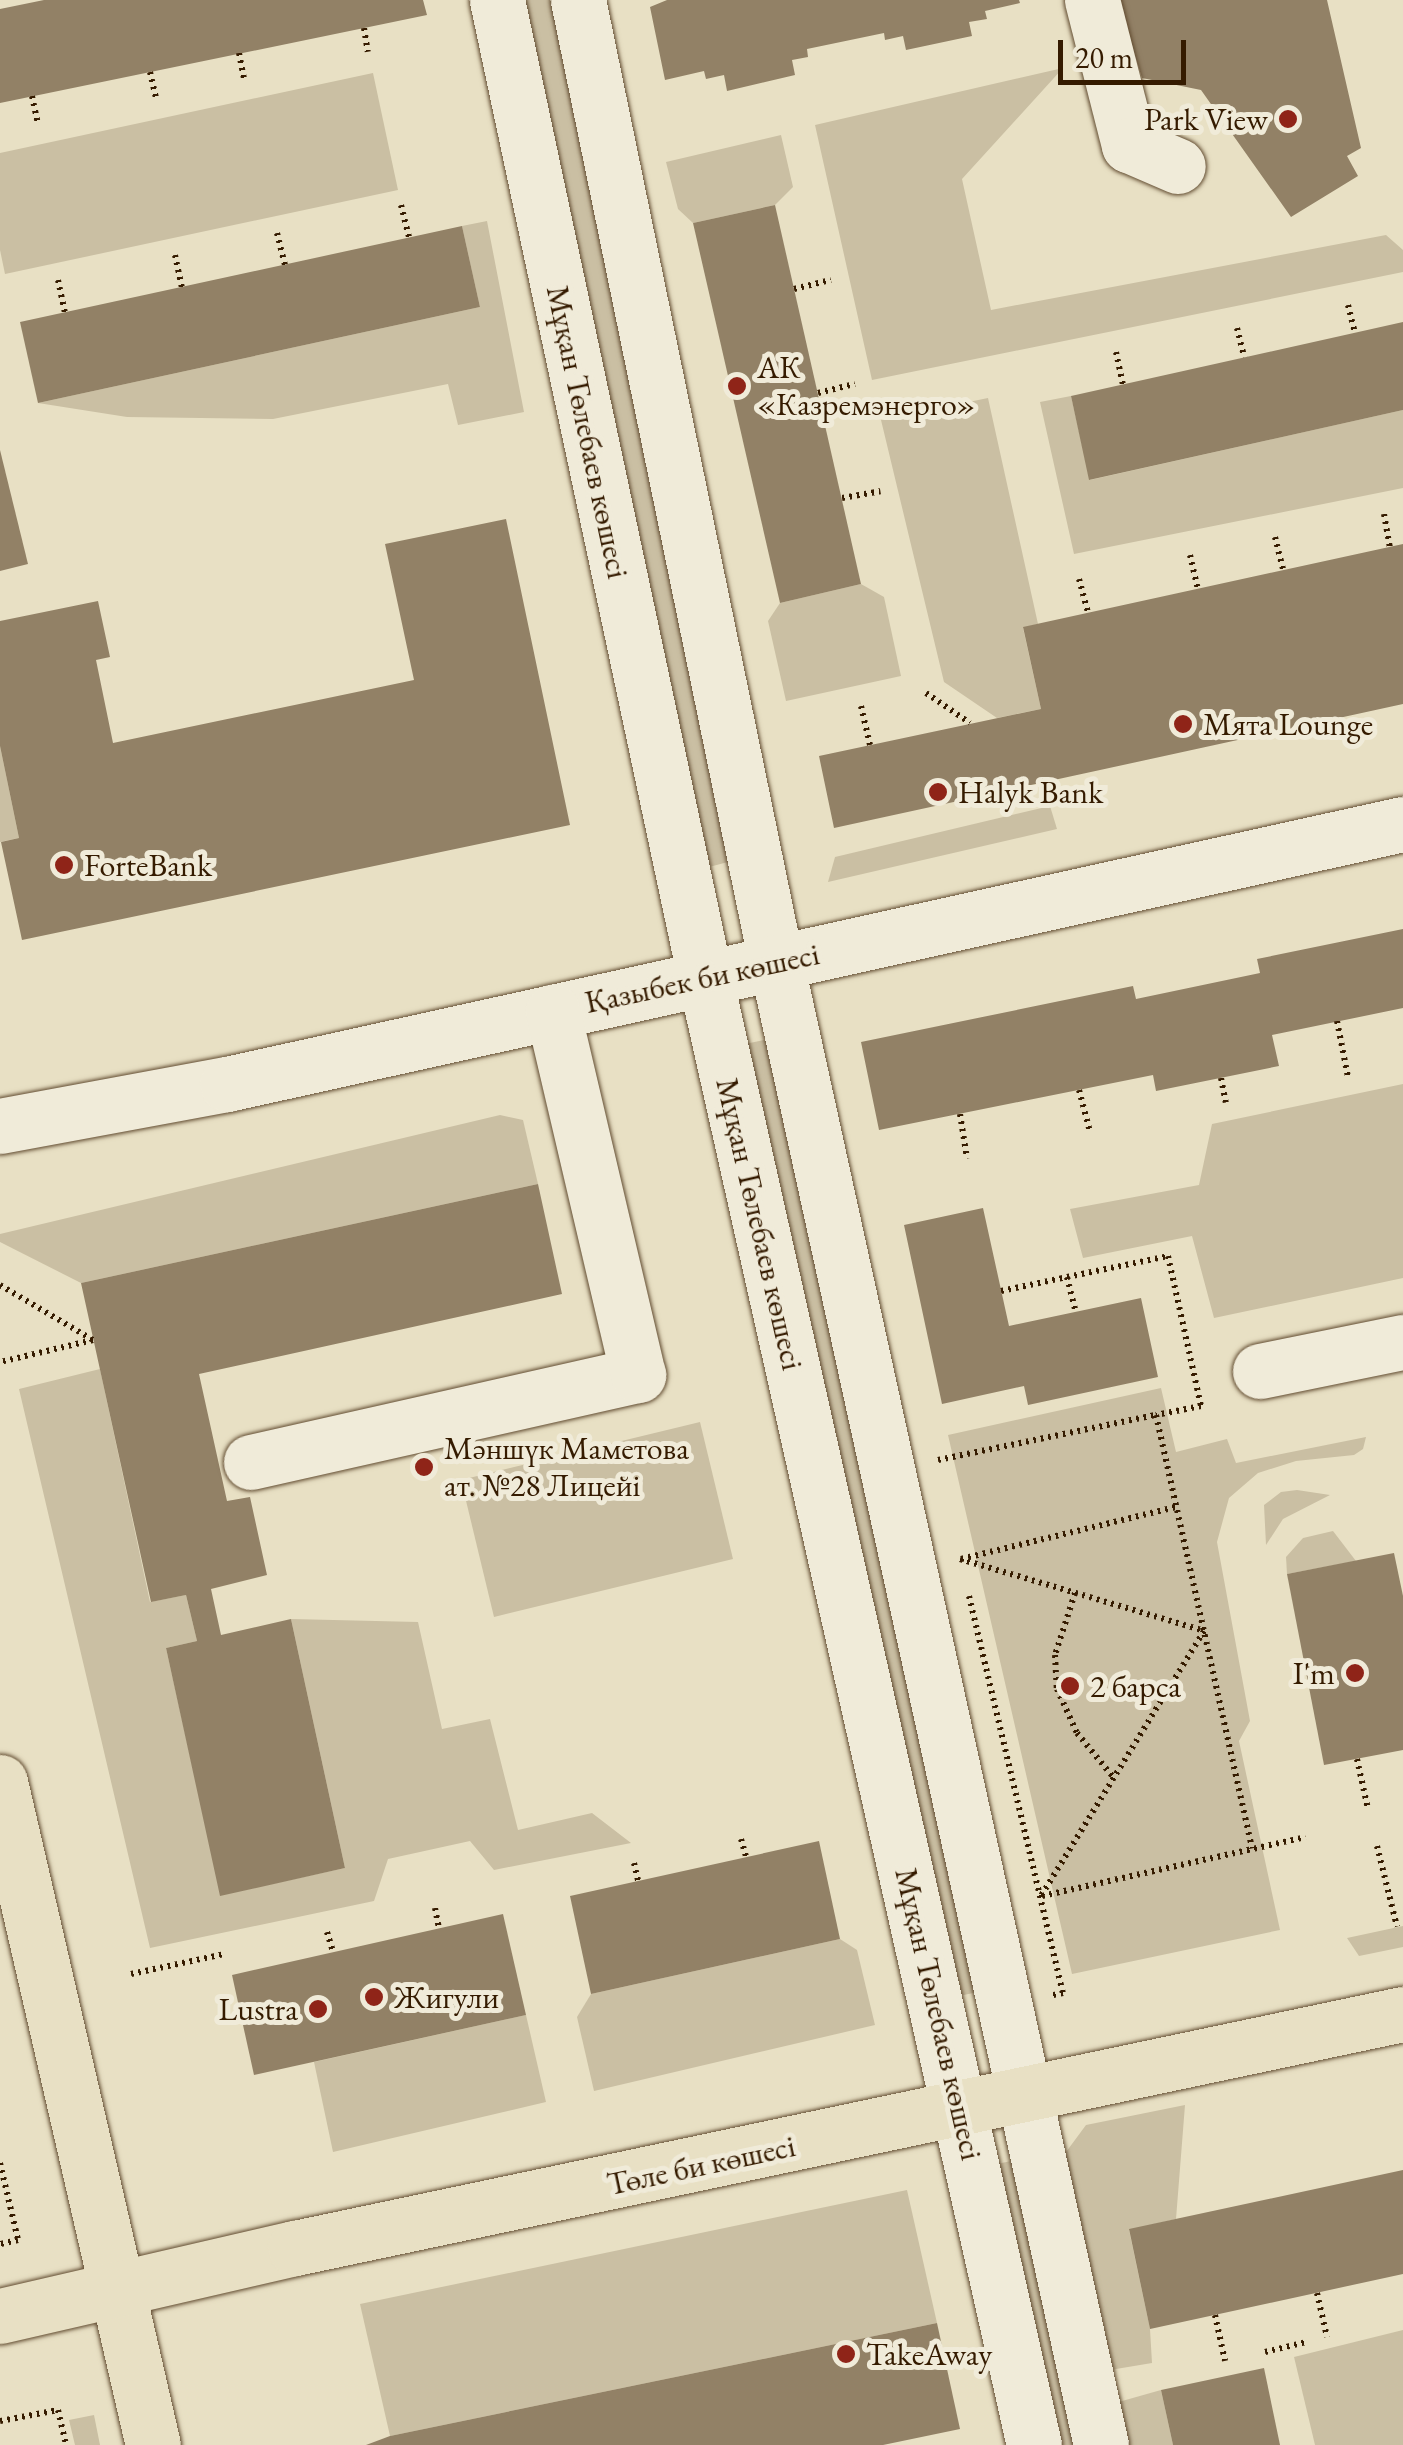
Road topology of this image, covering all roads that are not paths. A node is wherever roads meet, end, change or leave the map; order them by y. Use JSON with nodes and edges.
{"nodes":[{"id":1,"x":496,"y":0,"type":"edge"},
{"id":2,"x":578,"y":0,"type":"edge"},
{"id":3,"x":1092,"y":0,"type":"edge"},
{"id":4,"x":1178,"y":166,"type":"dead end"},
{"id":5,"x":1403,"y":824,"type":"edge"},
{"id":6,"x":776,"y":962,"type":"junction"},
{"id":7,"x":705,"y":978,"type":"junction"},
{"id":8,"x":552,"y":1012,"type":"junction"},
{"id":9,"x":0,"y":1126,"type":"edge"},
{"id":10,"x":1403,"y":1342,"type":"edge"},
{"id":11,"x":1260,"y":1370,"type":"dead end"},
{"id":12,"x":251,"y":1462,"type":"dead end"},
{"id":13,"x":0,"y":1782,"type":"edge"},
{"id":14,"x":1403,"y":2014,"type":"edge"},
{"id":15,"x":1025,"y":2096,"type":"junction"},
{"id":16,"x":961,"y":2110,"type":"junction"},
{"id":17,"x":120,"y":2288,"type":"junction"},
{"id":18,"x":0,"y":2316,"type":"edge"},
{"id":19,"x":154,"y":2445,"type":"edge"},
{"id":20,"x":1034,"y":2445,"type":"edge"},
{"id":21,"x":1102,"y":2445,"type":"edge"}],
"edges":[{"from":1,"to":7,"type":"street","name":"Мұқан Төлебаев көшесі"},
{"from":2,"to":6,"type":"street","name":"Мұқан Төлебаев көшесі"},
{"from":3,"to":4,"type":"street"},
{"from":5,"to":6,"type":"street","name":"Қазыбек би көшесі"},
{"from":6,"to":7,"type":"street","name":"Қазыбек би көшесі"},
{"from":6,"to":15,"type":"street","name":"Мұқан Төлебаев көшесі"},
{"from":7,"to":8,"type":"street","name":"Қазыбек би көшесі"},
{"from":7,"to":16,"type":"street","name":"Мұқан Төлебаев көшесі"},
{"from":8,"to":9,"type":"street","name":"Қазыбек би көшесі"},
{"from":8,"to":12,"type":"street"},
{"from":10,"to":11,"type":"street"},
{"from":13,"to":17,"type":"main road"},
{"from":14,"to":15,"type":"main road","name":"Төле би көшесі"},
{"from":15,"to":16,"type":"main road","name":"Төле би көшесі"},
{"from":15,"to":21,"type":"street","name":"Мұқан Төлебаев көшесі"},
{"from":16,"to":17,"type":"main road","name":"Төле би көшесі"},
{"from":16,"to":20,"type":"street","name":"Мұқан Төлебаев көшесі"},
{"from":17,"to":18,"type":"main road","name":"Төле би көшесі"},
{"from":17,"to":19,"type":"main road"}]}
